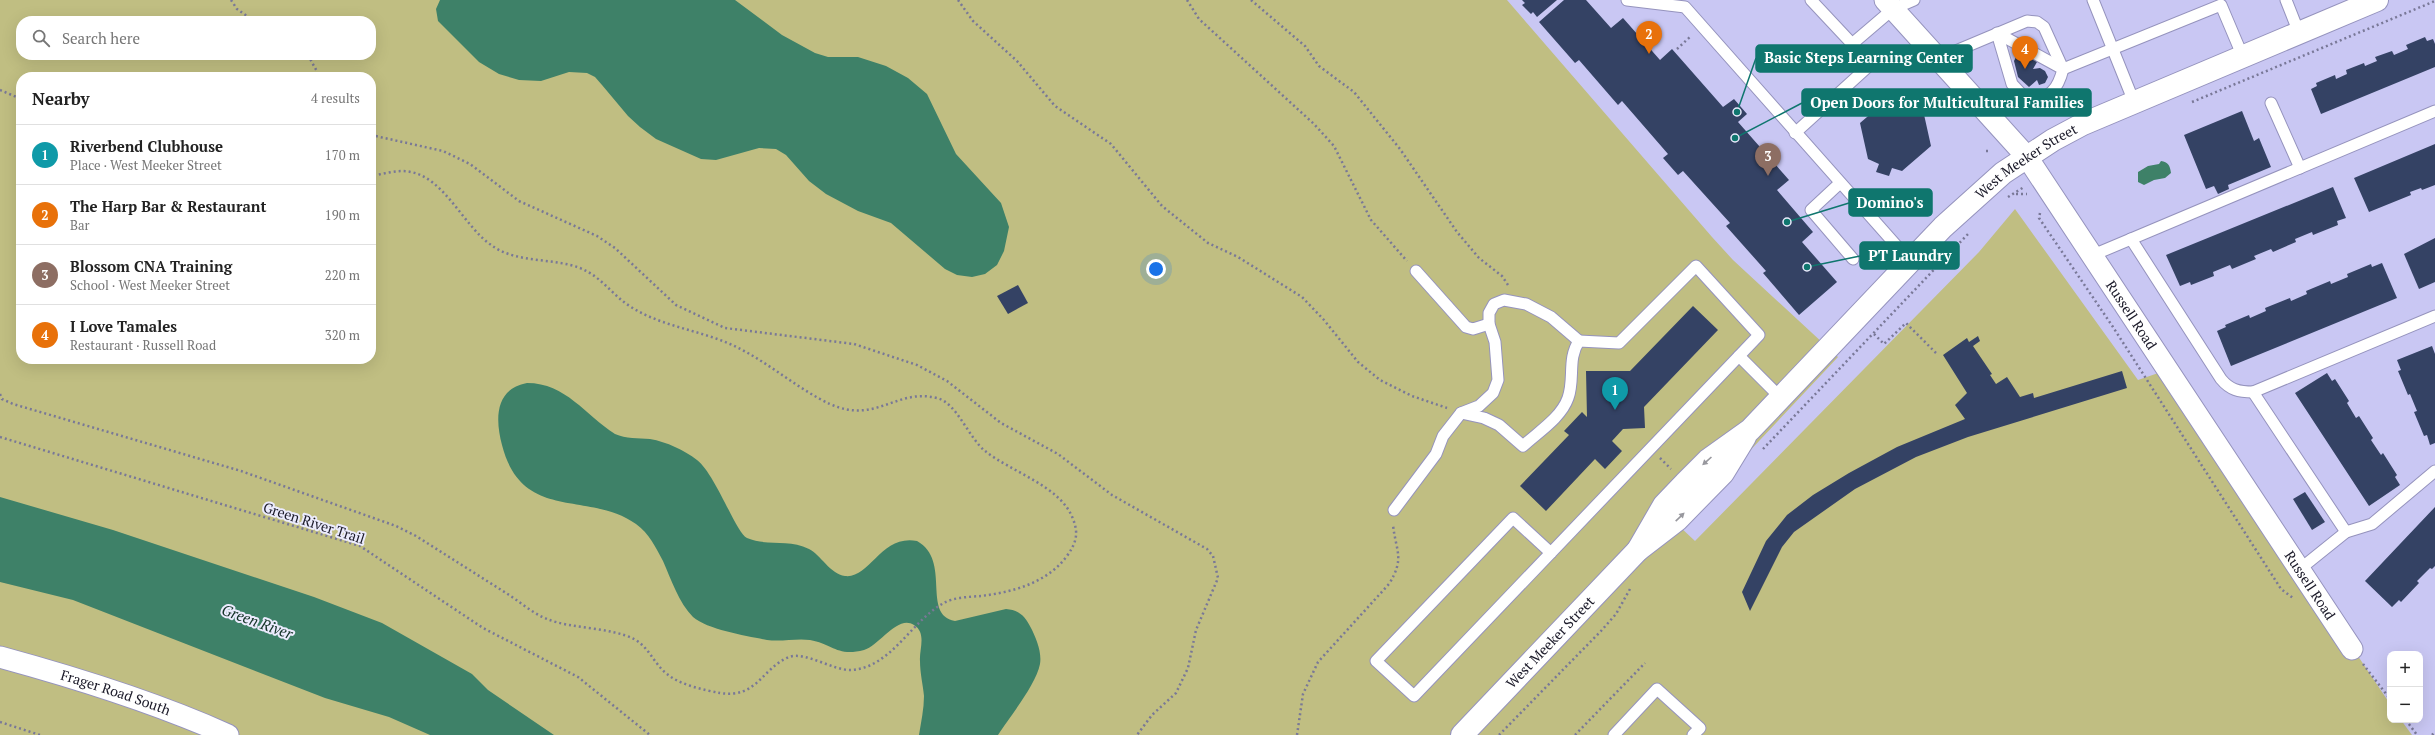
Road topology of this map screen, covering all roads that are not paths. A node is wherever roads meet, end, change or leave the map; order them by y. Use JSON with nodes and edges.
{"nodes":[{"id":1,"x":1627,"y":0,"type":"edge"},
{"id":2,"x":1811,"y":0,"type":"edge"},
{"id":3,"x":1914,"y":0,"type":"edge"},
{"id":4,"x":2093,"y":0,"type":"edge"},
{"id":5,"x":2286,"y":0,"type":"edge"},
{"id":6,"x":2366,"y":2,"type":"edge"},
{"id":7,"x":2225,"y":3,"type":"edge"},
{"id":8,"x":1889,"y":4,"type":"edge"},
{"id":9,"x":1997,"y":33,"type":"junction"},
{"id":10,"x":2299,"y":33,"type":"junction"},
{"id":11,"x":1852,"y":44,"type":"junction"},
{"id":12,"x":2113,"y":49,"type":"junction"},
{"id":13,"x":2243,"y":57,"type":"junction"},
{"id":14,"x":1939,"y":58,"type":"junction"},
{"id":15,"x":2063,"y":69,"type":"junction"},
{"id":16,"x":2134,"y":102,"type":"junction"},
{"id":17,"x":2272,"y":103,"type":"dead end"},
{"id":18,"x":2435,"y":111,"type":"edge"},
{"id":19,"x":1795,"y":132,"type":"junction"},
{"id":20,"x":2027,"y":157,"type":"junction"},
{"id":21,"x":2300,"y":168,"type":"junction"},
{"id":22,"x":1840,"y":183,"type":"junction"},
{"id":23,"x":2131,"y":239,"type":"junction"},
{"id":24,"x":2093,"y":255,"type":"junction"},
{"id":25,"x":1853,"y":259,"type":"dead end"},
{"id":26,"x":1910,"y":261,"type":"junction"},
{"id":27,"x":1416,"y":271,"type":"road end"},
{"id":28,"x":2435,"y":316,"type":"edge"},
{"id":29,"x":1489,"y":324,"type":"junction"},
{"id":30,"x":1579,"y":341,"type":"junction"},
{"id":31,"x":1739,"y":356,"type":"junction"},
{"id":32,"x":2253,"y":392,"type":"junction"},
{"id":33,"x":1781,"y":398,"type":"junction"},
{"id":34,"x":1461,"y":413,"type":"junction"},
{"id":35,"x":2435,"y":471,"type":"edge"},
{"id":36,"x":1394,"y":510,"type":"road end"},
{"id":37,"x":2346,"y":532,"type":"junction"},
{"id":38,"x":1551,"y":553,"type":"junction"},
{"id":39,"x":2300,"y":569,"type":"junction"},
{"id":40,"x":2352,"y":649,"type":"road end"},
{"id":41,"x":0,"y":657,"type":"edge"},
{"id":42,"x":228,"y":735,"type":"edge"},
{"id":43,"x":1462,"y":735,"type":"edge"},
{"id":44,"x":1614,"y":735,"type":"edge"},
{"id":45,"x":1693,"y":735,"type":"edge"}],
"edges":[{"from":1,"to":19,"type":"lane"},
{"from":2,"to":11,"type":"lane"},
{"from":3,"to":8,"type":"lane"},
{"from":4,"to":12,"type":"lane"},
{"from":5,"to":10,"type":"lane"},
{"from":6,"to":10,"type":"main road","name":"West Meeker Street"},
{"from":7,"to":12,"type":"lane"},
{"from":7,"to":13,"type":"lane"},
{"from":8,"to":11,"type":"lane"},
{"from":8,"to":14,"type":"street","name":"Russell Road"},
{"from":9,"to":14,"type":"lane"},
{"from":9,"to":15,"type":"lane"},
{"from":9,"to":15,"type":"lane"},
{"from":9,"to":15,"type":"lane"},
{"from":10,"to":13,"type":"main road","name":"West Meeker Street"},
{"from":11,"to":19,"type":"lane"},
{"from":12,"to":15,"type":"lane"},
{"from":12,"to":16,"type":"lane"},
{"from":13,"to":16,"type":"main road","name":"West Meeker Street"},
{"from":14,"to":20,"type":"street","name":"Russell Road"},
{"from":16,"to":20,"type":"main road","name":"West Meeker Street"},
{"from":17,"to":21,"type":"lane"},
{"from":18,"to":21,"type":"lane"},
{"from":19,"to":22,"type":"lane"},
{"from":20,"to":24,"type":"street","name":"Russell Road"},
{"from":20,"to":26,"type":"main road","name":"West Meeker Street"},
{"from":21,"to":23,"type":"lane"},
{"from":22,"to":25,"type":"lane"},
{"from":22,"to":26,"type":"lane"},
{"from":23,"to":24,"type":"lane"},
{"from":23,"to":32,"type":"lane"},
{"from":24,"to":39,"type":"street","name":"Russell Road"},
{"from":26,"to":33,"type":"main road","name":"West Meeker Street"},
{"from":27,"to":29,"type":"lane"},
{"from":28,"to":32,"type":"lane"},
{"from":29,"to":30,"type":"lane"},
{"from":29,"to":34,"type":"lane"},
{"from":30,"to":31,"type":"lane"},
{"from":30,"to":34,"type":"lane"},
{"from":31,"to":33,"type":"lane"},
{"from":31,"to":38,"type":"lane"},
{"from":32,"to":37,"type":"lane"},
{"from":33,"to":43,"type":"main road","name":"West Meeker Street"},
{"from":34,"to":36,"type":"lane"},
{"from":35,"to":37,"type":"lane"},
{"from":37,"to":39,"type":"lane"},
{"from":38,"to":38,"type":"lane"},
{"from":39,"to":40,"type":"street","name":"Russell Road"},
{"from":41,"to":42,"type":"street","name":"Frager Road South"},
{"from":44,"to":45,"type":"lane"}]}
